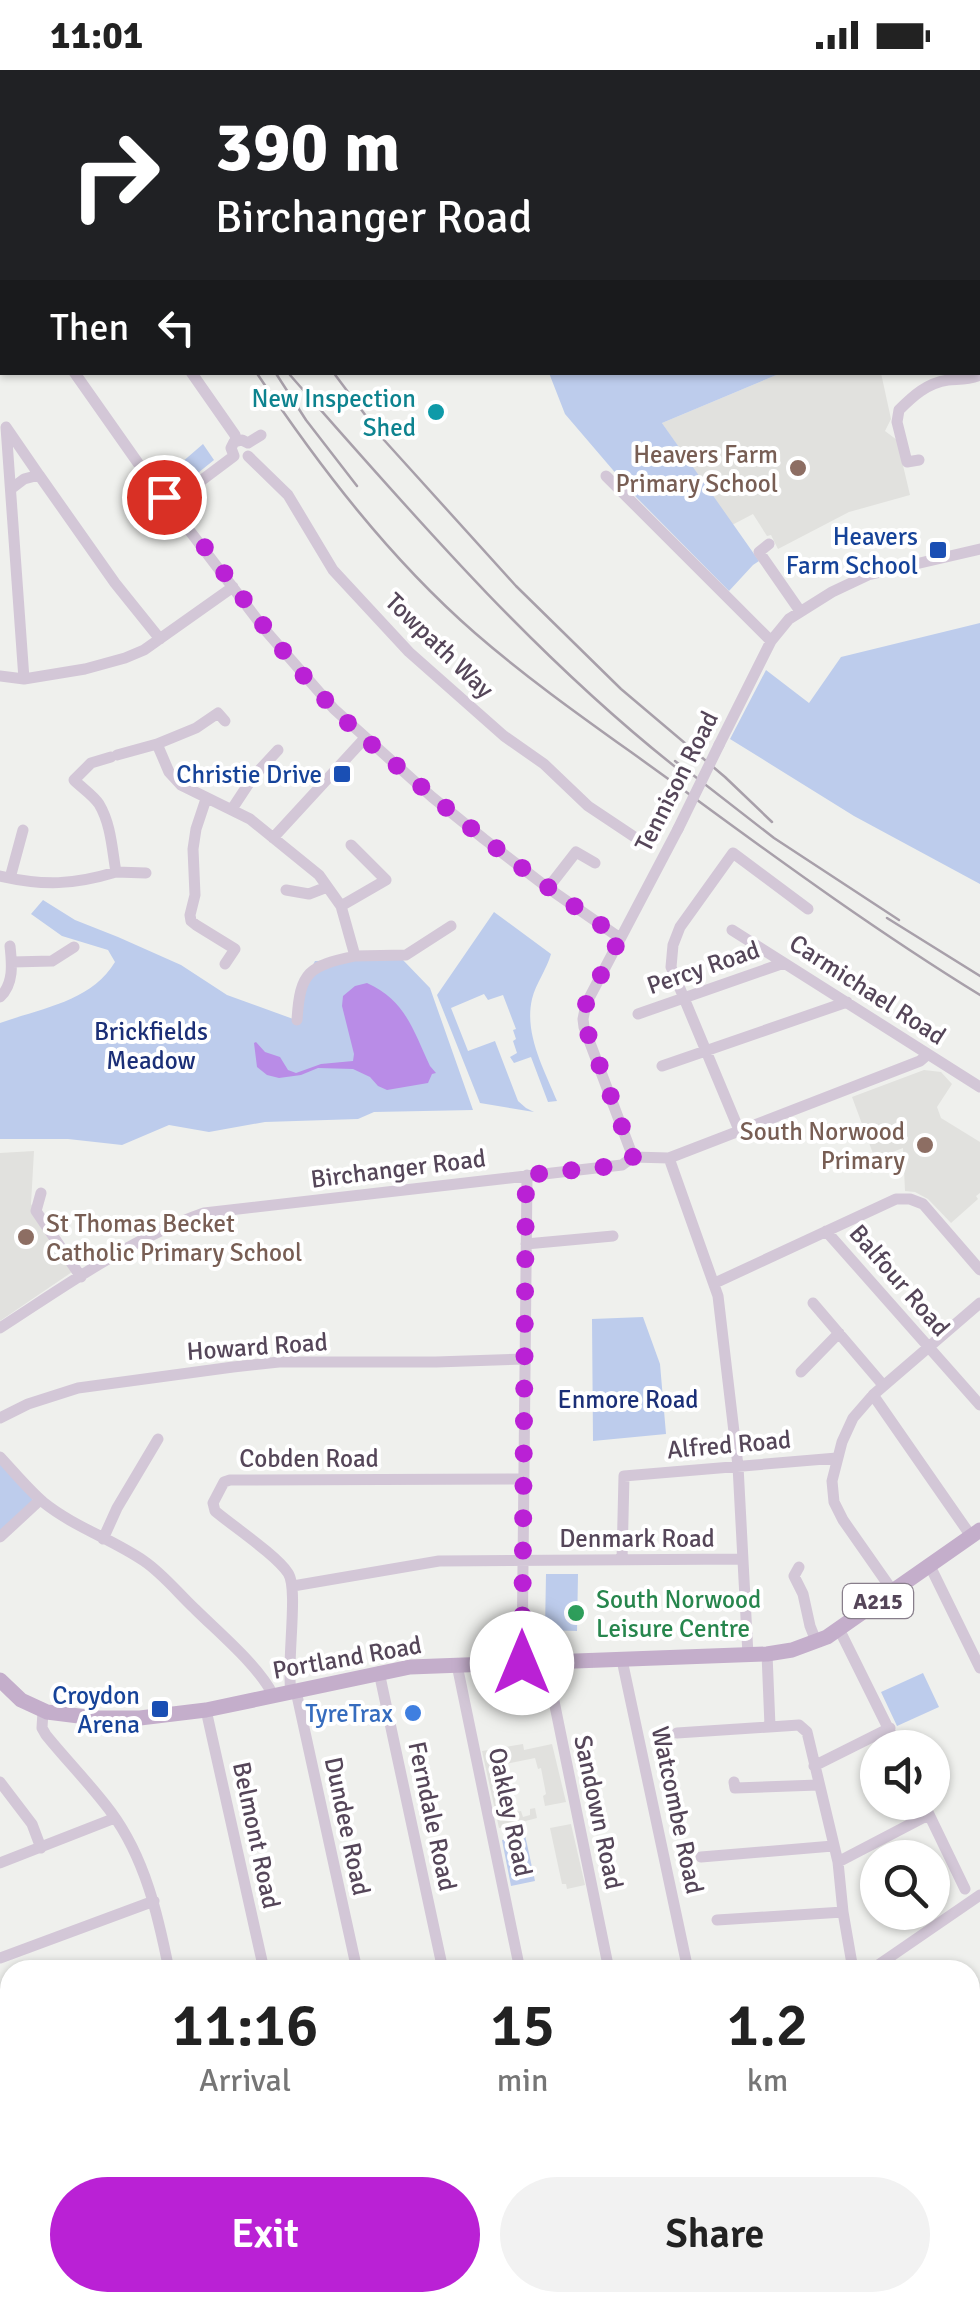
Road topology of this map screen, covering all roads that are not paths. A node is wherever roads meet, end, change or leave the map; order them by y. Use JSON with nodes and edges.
{"nodes":[{"id":1,"x":76,"y":375,"type":"edge"},
{"id":2,"x":194,"y":375,"type":"edge"},
{"id":3,"x":978,"y":375,"type":"edge"},
{"id":4,"x":0,"y":412,"type":"edge"},
{"id":5,"x":6,"y":427,"type":"junction"},
{"id":6,"x":261,"y":435,"type":"dead end"},
{"id":7,"x":244,"y":446,"type":"junction"},
{"id":8,"x":919,"y":460,"type":"dead end"},
{"id":9,"x":39,"y":475,"type":"junction"},
{"id":10,"x":606,"y":476,"type":"dead end"},
{"id":11,"x":12,"y":488,"type":"junction"},
{"id":12,"x":170,"y":504,"type":"junction"},
{"id":13,"x":769,"y":544,"type":"dead end"},
{"id":14,"x":980,"y":549,"type":"edge"},
{"id":15,"x":233,"y":587,"type":"junction"},
{"id":16,"x":800,"y":611,"type":"junction"},
{"id":17,"x":160,"y":639,"type":"junction"},
{"id":18,"x":771,"y":642,"type":"junction"},
{"id":19,"x":0,"y":676,"type":"edge"},
{"id":20,"x":24,"y":679,"type":"junction"},
{"id":21,"x":224,"y":713,"type":"dead end"},
{"id":22,"x":364,"y":738,"type":"junction"},
{"id":23,"x":157,"y":744,"type":"junction"},
{"id":24,"x":278,"y":750,"type":"dead end"},
{"id":25,"x":206,"y":798,"type":"junction"},
{"id":26,"x":232,"y":809,"type":"junction"},
{"id":27,"x":23,"y":830,"type":"dead end"},
{"id":28,"x":632,"y":836,"type":"dead end"},
{"id":29,"x":273,"y":838,"type":"junction"},
{"id":30,"x":351,"y":846,"type":"dead end"},
{"id":31,"x":594,"y":863,"type":"dead end"},
{"id":32,"x":116,"y":872,"type":"junction"},
{"id":33,"x":146,"y":873,"type":"dead end"},
{"id":34,"x":5,"y":877,"type":"edge"},
{"id":35,"x":327,"y":886,"type":"junction"},
{"id":36,"x":548,"y":888,"type":"junction"},
{"id":37,"x":286,"y":890,"type":"dead end"},
{"id":38,"x":341,"y":906,"type":"junction"},
{"id":39,"x":808,"y":909,"type":"dead end"},
{"id":40,"x":452,"y":926,"type":"dead end"},
{"id":41,"x":732,"y":930,"type":"dead end"},
{"id":42,"x":620,"y":938,"type":"junction"},
{"id":43,"x":10,"y":946,"type":"dead end"},
{"id":44,"x":74,"y":947,"type":"dead end"},
{"id":45,"x":355,"y":956,"type":"junction"},
{"id":46,"x":12,"y":962,"type":"junction"},
{"id":47,"x":784,"y":963,"type":"junction"},
{"id":48,"x":224,"y":964,"type":"dead end"},
{"id":49,"x":0,"y":997,"type":"edge"},
{"id":50,"x":684,"y":998,"type":"junction"},
{"id":51,"x":848,"y":1002,"type":"junction"},
{"id":52,"x":638,"y":1014,"type":"dead end"},
{"id":53,"x":297,"y":1020,"type":"dead end"},
{"id":54,"x":706,"y":1052,"type":"junction"},
{"id":55,"x":928,"y":1054,"type":"junction"},
{"id":56,"x":662,"y":1066,"type":"dead end"},
{"id":57,"x":980,"y":1087,"type":"edge"},
{"id":58,"x":739,"y":1130,"type":"junction"},
{"id":59,"x":633,"y":1157,"type":"junction"},
{"id":60,"x":669,"y":1158,"type":"junction"},
{"id":61,"x":526,"y":1175,"type":"junction"},
{"id":62,"x":40,"y":1193,"type":"dead end"},
{"id":63,"x":826,"y":1231,"type":"junction"},
{"id":64,"x":613,"y":1236,"type":"dead end"},
{"id":65,"x":526,"y":1244,"type":"junction"},
{"id":66,"x":980,"y":1270,"type":"edge"},
{"id":67,"x":81,"y":1277,"type":"junction"},
{"id":68,"x":714,"y":1283,"type":"junction"},
{"id":69,"x":813,"y":1303,"type":"dead end"},
{"id":70,"x":980,"y":1304,"type":"edge"},
{"id":71,"x":0,"y":1328,"type":"edge"},
{"id":72,"x":838,"y":1333,"type":"junction"},
{"id":73,"x":928,"y":1347,"type":"junction"},
{"id":74,"x":524,"y":1358,"type":"junction"},
{"id":75,"x":801,"y":1372,"type":"dead end"},
{"id":76,"x":883,"y":1385,"type":"junction"},
{"id":77,"x":873,"y":1395,"type":"junction"},
{"id":78,"x":980,"y":1405,"type":"edge"},
{"id":79,"x":0,"y":1418,"type":"edge"},
{"id":80,"x":158,"y":1439,"type":"dead end"},
{"id":81,"x":0,"y":1458,"type":"edge"},
{"id":82,"x":837,"y":1458,"type":"junction"},
{"id":83,"x":738,"y":1466,"type":"junction"},
{"id":84,"x":523,"y":1479,"type":"junction"},
{"id":85,"x":40,"y":1500,"type":"junction"},
{"id":86,"x":976,"y":1533,"type":"edge"},
{"id":87,"x":0,"y":1537,"type":"edge"},
{"id":88,"x":103,"y":1539,"type":"junction"},
{"id":89,"x":743,"y":1559,"type":"junction"},
{"id":90,"x":622,"y":1560,"type":"junction"},
{"id":91,"x":522,"y":1561,"type":"junction"},
{"id":92,"x":929,"y":1564,"type":"junction"},
{"id":93,"x":799,"y":1567,"type":"dead end"},
{"id":94,"x":293,"y":1586,"type":"junction"},
{"id":95,"x":892,"y":1590,"type":"junction"},
{"id":96,"x":839,"y":1628,"type":"junction"},
{"id":97,"x":816,"y":1641,"type":"junction"},
{"id":98,"x":767,"y":1654,"type":"junction"},
{"id":99,"x":748,"y":1655,"type":"junction"},
{"id":100,"x":546,"y":1662,"type":"junction"},
{"id":101,"x":522,"y":1663,"type":"junction"},
{"id":102,"x":457,"y":1665,"type":"junction"},
{"id":103,"x":624,"y":1666,"type":"junction"},
{"id":104,"x":980,"y":1668,"type":"edge"},
{"id":105,"x":379,"y":1672,"type":"junction"},
{"id":106,"x":0,"y":1680,"type":"edge"},
{"id":107,"x":294,"y":1691,"type":"junction"},
{"id":108,"x":272,"y":1696,"type":"junction"},
{"id":109,"x":206,"y":1710,"type":"junction"},
{"id":110,"x":43,"y":1711,"type":"junction"},
{"id":111,"x":770,"y":1726,"type":"junction"},
{"id":112,"x":890,"y":1728,"type":"joint"},
{"id":113,"x":677,"y":1733,"type":"dead end"},
{"id":114,"x":814,"y":1766,"type":"junction"},
{"id":115,"x":0,"y":1782,"type":"edge"},
{"id":116,"x":734,"y":1782,"type":"dead end"},
{"id":117,"x":818,"y":1785,"type":"junction"},
{"id":118,"x":115,"y":1818,"type":"junction"},
{"id":119,"x":918,"y":1820,"type":"edge"},
{"id":120,"x":930,"y":1820,"type":"edge"},
{"id":121,"x":833,"y":1846,"type":"junction"},
{"id":122,"x":41,"y":1848,"type":"junction"},
{"id":123,"x":701,"y":1856,"type":"dead end"},
{"id":124,"x":838,"y":1862,"type":"junction"},
{"id":125,"x":0,"y":1863,"type":"edge"},
{"id":126,"x":965,"y":1889,"type":"dead end"},
{"id":127,"x":980,"y":1895,"type":"edge"},
{"id":128,"x":154,"y":1901,"type":"junction"},
{"id":129,"x":843,"y":1912,"type":"junction"},
{"id":130,"x":717,"y":1920,"type":"dead end"},
{"id":131,"x":0,"y":1958,"type":"edge"},
{"id":132,"x":167,"y":1960,"type":"edge"},
{"id":133,"x":262,"y":1960,"type":"edge"},
{"id":134,"x":355,"y":1960,"type":"edge"},
{"id":135,"x":441,"y":1960,"type":"edge"},
{"id":136,"x":518,"y":1960,"type":"edge"},
{"id":137,"x":607,"y":1960,"type":"edge"},
{"id":138,"x":686,"y":1960,"type":"edge"},
{"id":139,"x":851,"y":1960,"type":"edge"},
{"id":140,"x":886,"y":1960,"type":"edge"}],
"edges":[{"from":1,"to":12,"type":"street"},
{"from":2,"to":7,"type":"street","name":"Towpath Way"},
{"from":3,"to":8,"type":"street"},
{"from":4,"to":5,"type":"street"},
{"from":5,"to":9,"type":"street"},
{"from":5,"to":11,"type":"street"},
{"from":6,"to":7,"type":"street"},
{"from":7,"to":12,"type":"street"},
{"from":7,"to":28,"type":"street","name":"Towpath Way"},
{"from":9,"to":11,"type":"street"},
{"from":9,"to":17,"type":"street"},
{"from":10,"to":18,"type":"street"},
{"from":11,"to":20,"type":"street"},
{"from":12,"to":15,"type":"street"},
{"from":13,"to":16,"type":"street"},
{"from":14,"to":16,"type":"street","name":"Tennison Road"},
{"from":15,"to":17,"type":"street"},
{"from":15,"to":22,"type":"street"},
{"from":16,"to":18,"type":"street","name":"Tennison Road"},
{"from":17,"to":20,"type":"street"},
{"from":18,"to":42,"type":"street","name":"Tennison Road","bridge":true},
{"from":19,"to":20,"type":"street"},
{"from":21,"to":23,"type":"street"},
{"from":22,"to":29,"type":"street"},
{"from":22,"to":36,"type":"street"},
{"from":23,"to":25,"type":"street"},
{"from":23,"to":32,"type":"street"},
{"from":24,"to":26,"type":"street"},
{"from":25,"to":26,"type":"street"},
{"from":25,"to":48,"type":"street"},
{"from":26,"to":29,"type":"street"},
{"from":27,"to":34,"type":"street"},
{"from":29,"to":35,"type":"street"},
{"from":30,"to":38,"type":"street"},
{"from":31,"to":36,"type":"street"},
{"from":32,"to":33,"type":"street"},
{"from":32,"to":34,"type":"street"},
{"from":35,"to":37,"type":"street"},
{"from":35,"to":38,"type":"street"},
{"from":36,"to":42,"type":"street"},
{"from":38,"to":45,"type":"street"},
{"from":39,"to":50,"type":"street"},
{"from":40,"to":45,"type":"street"},
{"from":41,"to":47,"type":"street","name":"Carmichael Road"},
{"from":42,"to":59,"type":"street","name":"Tennison Road"},
{"from":43,"to":46,"type":"street"},
{"from":44,"to":46,"type":"street"},
{"from":45,"to":53,"type":"street"},
{"from":46,"to":49,"type":"street"},
{"from":47,"to":50,"type":"street","name":"Percy Road"},
{"from":47,"to":51,"type":"street","name":"Carmichael Road"},
{"from":50,"to":52,"type":"street","name":"Percy Road"},
{"from":50,"to":54,"type":"street"},
{"from":51,"to":54,"type":"street"},
{"from":51,"to":55,"type":"street","name":"Carmichael Road"},
{"from":54,"to":56,"type":"street"},
{"from":54,"to":58,"type":"street"},
{"from":55,"to":57,"type":"street","name":"Carmichael Road"},
{"from":55,"to":58,"type":"street","name":"Birchanger Road"},
{"from":58,"to":60,"type":"street","name":"Birchanger Road"},
{"from":59,"to":60,"type":"street","name":"Birchanger Road"},
{"from":59,"to":61,"type":"street","name":"Birchanger Road"},
{"from":60,"to":68,"type":"street"},
{"from":61,"to":65,"type":"street"},
{"from":61,"to":67,"type":"street","name":"Birchanger Road"},
{"from":62,"to":67,"type":"street"},
{"from":63,"to":66,"type":"street"},
{"from":63,"to":68,"type":"street"},
{"from":63,"to":73,"type":"street","name":"Balfour Road"},
{"from":64,"to":65,"type":"street"},
{"from":65,"to":74,"type":"street"},
{"from":67,"to":71,"type":"street","name":"Birchanger Road"},
{"from":68,"to":83,"type":"street"},
{"from":69,"to":72,"type":"street"},
{"from":70,"to":73,"type":"street"},
{"from":72,"to":75,"type":"street"},
{"from":72,"to":76,"type":"street"},
{"from":73,"to":76,"type":"street"},
{"from":73,"to":78,"type":"street","name":"Balfour Road"},
{"from":74,"to":79,"type":"street","name":"Howard Road"},
{"from":74,"to":84,"type":"street"},
{"from":76,"to":77,"type":"street"},
{"from":77,"to":82,"type":"street"},
{"from":77,"to":86,"type":"street"},
{"from":80,"to":88,"type":"street"},
{"from":81,"to":85,"type":"street"},
{"from":82,"to":83,"type":"street","name":"Alfred Road"},
{"from":82,"to":95,"type":"street"},
{"from":83,"to":89,"type":"street"},
{"from":83,"to":90,"type":"street","name":"Alfred Road"},
{"from":84,"to":91,"type":"street"},
{"from":84,"to":94,"type":"street","name":"Cobden Road"},
{"from":85,"to":87,"type":"street"},
{"from":85,"to":88,"type":"street"},
{"from":86,"to":92,"type":"main road","name":"Portland Road","number":"A215"},
{"from":88,"to":108,"type":"street"},
{"from":89,"to":90,"type":"street","name":"Denmark Road"},
{"from":89,"to":99,"type":"street"},
{"from":90,"to":91,"type":"street","name":"Denmark Road"},
{"from":91,"to":94,"type":"street","name":"Denmark Road"},
{"from":91,"to":101,"type":"street"},
{"from":92,"to":95,"type":"main road","name":"Portland Road","number":"A215"},
{"from":92,"to":104,"type":"street"},
{"from":93,"to":97,"type":"street"},
{"from":94,"to":107,"type":"street"},
{"from":95,"to":96,"type":"main road","name":"Portland Road","number":"A215"},
{"from":96,"to":97,"type":"main road","name":"Portland Road","number":"A215"},
{"from":96,"to":112,"type":"street"},
{"from":97,"to":98,"type":"main road","name":"Portland Road","number":"A215"},
{"from":98,"to":99,"type":"main road","name":"Portland Road","number":"A215"},
{"from":98,"to":111,"type":"street"},
{"from":99,"to":103,"type":"main road","name":"Portland Road","number":"A215"},
{"from":100,"to":101,"type":"main road","name":"Portland Road","number":"A215"},
{"from":100,"to":103,"type":"main road","name":"Portland Road","number":"A215"},
{"from":100,"to":137,"type":"street","name":"Sandown Road"},
{"from":101,"to":102,"type":"main road","name":"Portland Road","number":"A215"},
{"from":102,"to":105,"type":"main road","name":"Portland Road","number":"A215"},
{"from":102,"to":136,"type":"street","name":"Oakley Road"},
{"from":103,"to":138,"type":"street","name":"Watcombe Road"},
{"from":105,"to":107,"type":"main road","name":"Portland Road","number":"A215"},
{"from":105,"to":135,"type":"street","name":"Ferndale Road"},
{"from":106,"to":110,"type":"main road","name":"Portland Road","number":"A215"},
{"from":107,"to":108,"type":"main road","name":"Portland Road","number":"A215"},
{"from":107,"to":134,"type":"street","name":"Dundee Road"},
{"from":108,"to":109,"type":"main road","name":"Portland Road","number":"A215"},
{"from":109,"to":110,"type":"main road","name":"Portland Road","number":"A215"},
{"from":109,"to":133,"type":"street","name":"Belmont Road"},
{"from":110,"to":118,"type":"street"},
{"from":111,"to":113,"type":"street"},
{"from":111,"to":114,"type":"street"},
{"from":112,"to":114,"type":"street"},
{"from":114,"to":117,"type":"street"},
{"from":115,"to":122,"type":"street"},
{"from":116,"to":117,"type":"street"},
{"from":117,"to":121,"type":"street"},
{"from":118,"to":122,"type":"street"},
{"from":118,"to":128,"type":"street"},
{"from":119,"to":124,"type":"street"},
{"from":120,"to":126,"type":"street"},
{"from":121,"to":123,"type":"street"},
{"from":121,"to":124,"type":"street"},
{"from":122,"to":125,"type":"street"},
{"from":124,"to":129,"type":"street"},
{"from":127,"to":140,"type":"street"},
{"from":128,"to":131,"type":"street"},
{"from":128,"to":132,"type":"street"},
{"from":129,"to":130,"type":"street"},
{"from":129,"to":139,"type":"street"}]}
